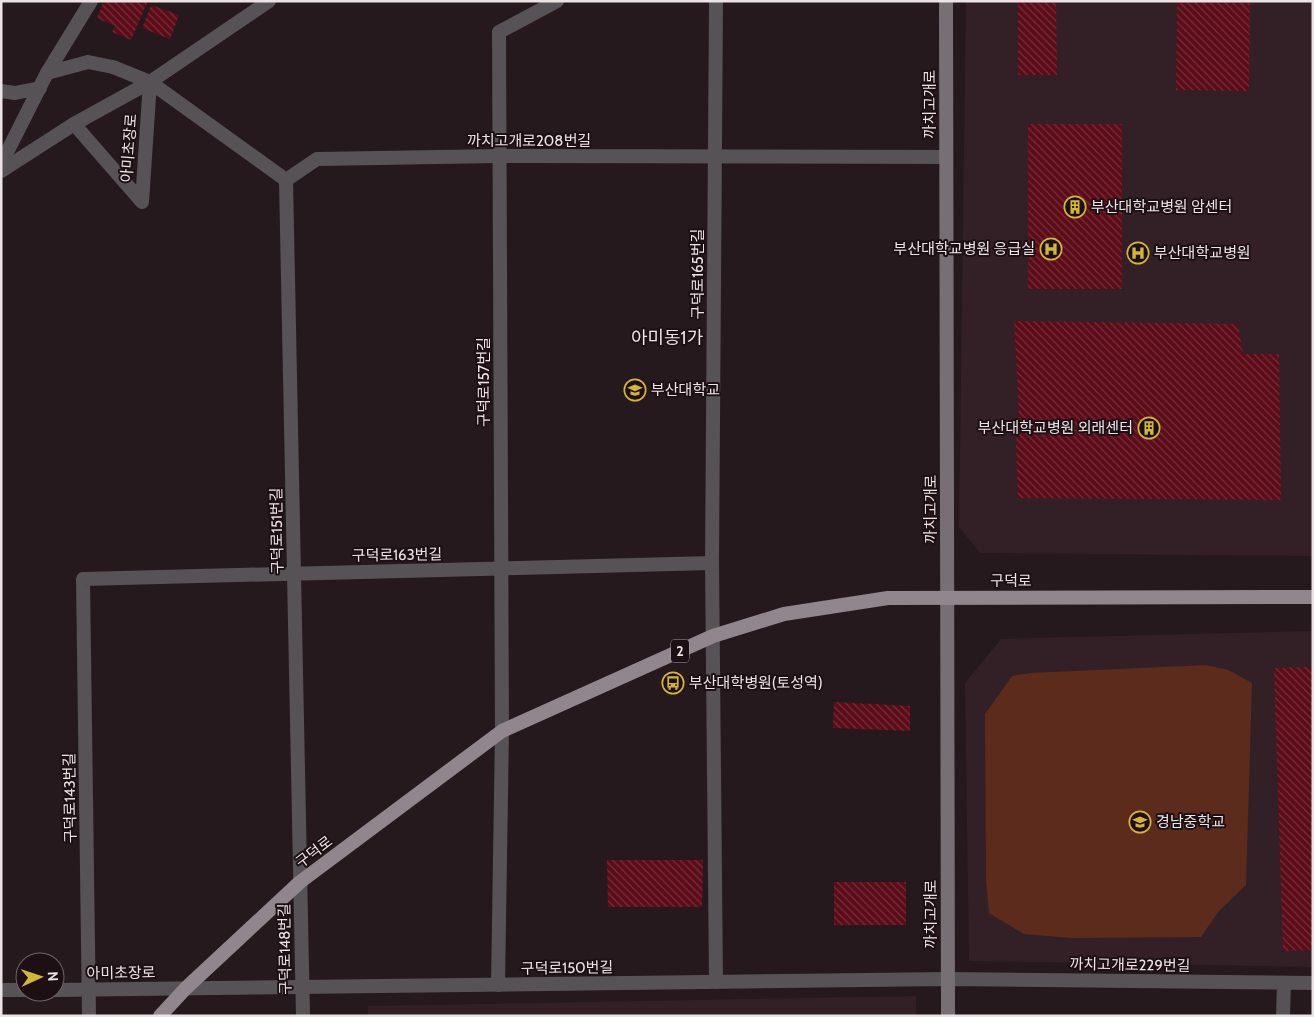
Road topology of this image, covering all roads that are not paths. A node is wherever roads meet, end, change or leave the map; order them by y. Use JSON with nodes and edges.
{"nodes":[{"id":1,"x":91,"y":1,"type":"edge"},
{"id":2,"x":269,"y":1,"type":"edge"},
{"id":3,"x":557,"y":1,"type":"edge"},
{"id":4,"x":716,"y":1,"type":"edge"},
{"id":5,"x":946,"y":1,"type":"edge"},
{"id":6,"x":47,"y":73,"type":"junction"},
{"id":7,"x":150,"y":82,"type":"junction"},
{"id":8,"x":40,"y":88,"type":"junction"},
{"id":9,"x":1,"y":91,"type":"edge"},
{"id":10,"x":74,"y":124,"type":"junction"},
{"id":11,"x":500,"y":156,"type":"junction"},
{"id":12,"x":715,"y":157,"type":"junction"},
{"id":13,"x":946,"y":157,"type":"junction"},
{"id":14,"x":1,"y":164,"type":"edge"},
{"id":15,"x":1,"y":171,"type":"edge"},
{"id":16,"x":286,"y":180,"type":"junction"},
{"id":17,"x":712,"y":563,"type":"junction"},
{"id":18,"x":501,"y":568,"type":"junction"},
{"id":19,"x":294,"y":574,"type":"junction"},
{"id":20,"x":83,"y":579,"type":"joint"},
{"id":21,"x":1313,"y":597,"type":"edge"},
{"id":22,"x":947,"y":598,"type":"junction"},
{"id":23,"x":713,"y":636,"type":"junction"},
{"id":24,"x":502,"y":731,"type":"junction"},
{"id":25,"x":300,"y":882,"type":"junction"},
{"id":26,"x":948,"y":979,"type":"junction"},
{"id":27,"x":716,"y":982,"type":"junction"},
{"id":28,"x":1284,"y":982,"type":"junction"},
{"id":29,"x":1313,"y":983,"type":"edge"},
{"id":30,"x":498,"y":984,"type":"junction"},
{"id":31,"x":302,"y":987,"type":"junction"},
{"id":32,"x":186,"y":988,"type":"junction"},
{"id":33,"x":88,"y":989,"type":"junction"},
{"id":34,"x":1,"y":990,"type":"edge"},
{"id":35,"x":15,"y":990,"type":"edge"},
{"id":36,"x":65,"y":990,"type":"edge"},
{"id":37,"x":89,"y":1016,"type":"edge"},
{"id":38,"x":160,"y":1016,"type":"edge"},
{"id":39,"x":303,"y":1016,"type":"edge"},
{"id":40,"x":948,"y":1016,"type":"edge"},
{"id":41,"x":1283,"y":1016,"type":"edge"}],
"edges":[{"from":1,"to":6,"type":"street"},
{"from":2,"to":7,"type":"street","name":"아미초장로"},
{"from":3,"to":11,"type":"street","name":"구덕로157번길"},
{"from":4,"to":12,"type":"street","name":"구덕로165번길"},
{"from":5,"to":13,"type":"main road","name":"까치고개로"},
{"from":6,"to":7,"type":"street"},
{"from":6,"to":8,"type":"street"},
{"from":7,"to":10,"type":"street","name":"아미초장로"},
{"from":7,"to":10,"type":"street","name":"아미초장로"},
{"from":7,"to":16,"type":"street"},
{"from":8,"to":9,"type":"street"},
{"from":8,"to":14,"type":"street"},
{"from":10,"to":15,"type":"street","name":"아미초장로"},
{"from":11,"to":12,"type":"street","name":"까치고개로208번길"},
{"from":11,"to":16,"type":"street","name":"까치고개로208번길"},
{"from":11,"to":18,"type":"street","name":"구덕로157번길"},
{"from":12,"to":13,"type":"street","name":"까치고개로208번길"},
{"from":12,"to":17,"type":"street","name":"구덕로165번길"},
{"from":13,"to":22,"type":"main road","name":"까치고개로"},
{"from":16,"to":19,"type":"street","name":"구덕로151번길"},
{"from":17,"to":18,"type":"street","name":"구덕로163번길"},
{"from":17,"to":23,"type":"street","name":"구덕로165번길"},
{"from":18,"to":19,"type":"street","name":"구덕로163번길"},
{"from":18,"to":24,"type":"street","name":"구덕로157번길"},
{"from":19,"to":20,"type":"street","name":"구덕로163번길"},
{"from":19,"to":25,"type":"street","name":"구덕로151번길"},
{"from":20,"to":33,"type":"street","name":"구덕로143번길"},
{"from":21,"to":22,"type":"main road","name":"구덕로","number":"2"},
{"from":22,"to":23,"type":"main road","name":"구덕로","number":"2"},
{"from":22,"to":26,"type":"main road","name":"까치고개로"},
{"from":23,"to":24,"type":"main road","name":"구덕로","number":"2"},
{"from":23,"to":27,"type":"street"},
{"from":24,"to":25,"type":"main road","name":"구덕로","number":"2"},
{"from":24,"to":30,"type":"street"},
{"from":25,"to":31,"type":"street","name":"구덕로148번길"},
{"from":25,"to":32,"type":"main road","name":"구덕로","number":"2"},
{"from":26,"to":27,"type":"street","name":"구덕로150번길"},
{"from":26,"to":28,"type":"street","name":"까치고개로229번길"},
{"from":26,"to":40,"type":"main road","name":"까치고개로"},
{"from":27,"to":30,"type":"street","name":"구덕로150번길"},
{"from":28,"to":29,"type":"street","name":"까치고개로229번길"},
{"from":28,"to":41,"type":"street"},
{"from":30,"to":31,"type":"street","name":"구덕로150번길"},
{"from":31,"to":32,"type":"street","name":"구덕로150번길"},
{"from":31,"to":39,"type":"street","name":"구덕로148번길"},
{"from":32,"to":33,"type":"street","name":"아미초장로"},
{"from":32,"to":38,"type":"main road","name":"구덕로","number":"2"},
{"from":33,"to":36,"type":"street","name":"아미초장로"},
{"from":33,"to":37,"type":"street","name":"구덕로143번길"},
{"from":34,"to":35,"type":"street"}]}
